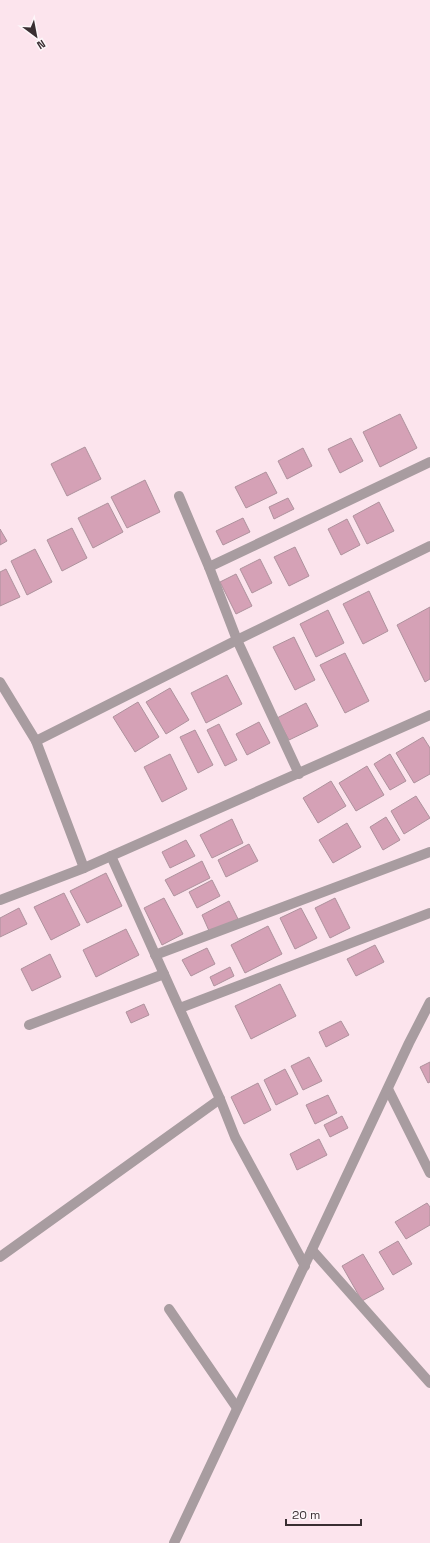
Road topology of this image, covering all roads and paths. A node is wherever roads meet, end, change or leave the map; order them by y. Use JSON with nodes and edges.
{"nodes":[{"id":1,"x":430,"y":462,"type":"edge"},
{"id":2,"x":179,"y":496,"type":"dead end"},
{"id":3,"x":430,"y":546,"type":"edge"},
{"id":4,"x":208,"y":567,"type":"junction"},
{"id":5,"x":237,"y":640,"type":"junction"},
{"id":6,"x":2,"y":689,"type":"edge"},
{"id":7,"x":430,"y":715,"type":"edge"},
{"id":8,"x":36,"y":741,"type":"junction"},
{"id":9,"x":298,"y":774,"type":"junction"},
{"id":10,"x":430,"y":852,"type":"edge"},
{"id":11,"x":111,"y":856,"type":"junction"},
{"id":12,"x":84,"y":868,"type":"junction"},
{"id":13,"x":0,"y":900,"type":"edge"},
{"id":14,"x":430,"y":913,"type":"edge"},
{"id":15,"x":155,"y":955,"type":"junction"},
{"id":16,"x":164,"y":974,"type":"junction"},
{"id":17,"x":430,"y":1002,"type":"edge"},
{"id":18,"x":180,"y":1008,"type":"junction"},
{"id":19,"x":29,"y":1025,"type":"dead end"},
{"id":20,"x":388,"y":1088,"type":"junction"},
{"id":21,"x":220,"y":1099,"type":"junction"},
{"id":22,"x":430,"y":1173,"type":"edge"},
{"id":23,"x":312,"y":1250,"type":"junction"},
{"id":24,"x":0,"y":1257,"type":"edge"},
{"id":25,"x":305,"y":1266,"type":"junction"},
{"id":26,"x":169,"y":1309,"type":"dead end"},
{"id":27,"x":430,"y":1383,"type":"edge"},
{"id":28,"x":237,"y":1408,"type":"junction"},
{"id":29,"x":174,"y":1543,"type":"edge"}],
"edges":[{"from":1,"to":4,"type":"street"},
{"from":2,"to":4,"type":"street"},
{"from":3,"to":5,"type":"street"},
{"from":4,"to":5,"type":"street"},
{"from":5,"to":8,"type":"street"},
{"from":5,"to":9,"type":"street"},
{"from":6,"to":8,"type":"street"},
{"from":7,"to":9,"type":"street"},
{"from":8,"to":12,"type":"street"},
{"from":9,"to":11,"type":"street"},
{"from":10,"to":15,"type":"street"},
{"from":11,"to":12,"type":"street"},
{"from":11,"to":15,"type":"street"},
{"from":12,"to":13,"type":"street"},
{"from":14,"to":18,"type":"street"},
{"from":15,"to":16,"type":"street"},
{"from":16,"to":18,"type":"street"},
{"from":16,"to":19,"type":"street"},
{"from":17,"to":20,"type":"street"},
{"from":18,"to":21,"type":"street"},
{"from":20,"to":22,"type":"street"},
{"from":20,"to":23,"type":"street"},
{"from":21,"to":24,"type":"street"},
{"from":21,"to":25,"type":"street"},
{"from":23,"to":25,"type":"street"},
{"from":23,"to":27,"type":"street"},
{"from":25,"to":28,"type":"street"},
{"from":26,"to":28,"type":"street"},
{"from":28,"to":29,"type":"street"}]}
